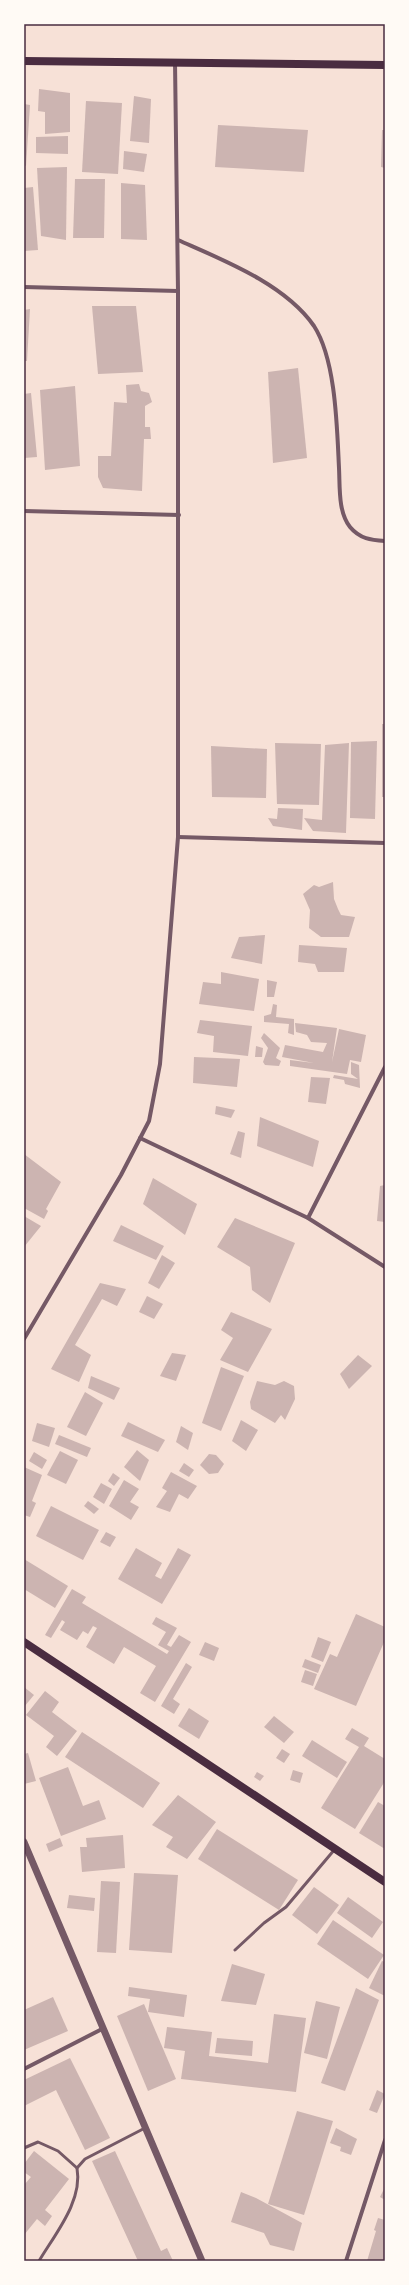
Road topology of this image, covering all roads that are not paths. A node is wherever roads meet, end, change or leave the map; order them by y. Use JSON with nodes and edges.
{"nodes":[{"id":1,"x":24,"y":61,"type":"edge"},
{"id":2,"x":175,"y":62,"type":"junction"},
{"id":3,"x":385,"y":65,"type":"edge"},
{"id":4,"x":178,"y":240,"type":"junction"},
{"id":5,"x":24,"y":287,"type":"edge"},
{"id":6,"x":178,"y":291,"type":"junction"},
{"id":7,"x":24,"y":511,"type":"edge"},
{"id":8,"x":179,"y":515,"type":"junction"},
{"id":9,"x":385,"y":541,"type":"edge"},
{"id":10,"x":178,"y":837,"type":"junction"},
{"id":11,"x":385,"y":842,"type":"edge"},
{"id":12,"x":385,"y":1067,"type":"edge"},
{"id":13,"x":140,"y":1138,"type":"junction"},
{"id":14,"x":308,"y":1218,"type":"junction"},
{"id":15,"x":385,"y":1267,"type":"edge"},
{"id":16,"x":24,"y":1339,"type":"edge"},
{"id":17,"x":24,"y":1642,"type":"edge"},
{"id":18,"x":24,"y":1842,"type":"edge"},
{"id":19,"x":334,"y":1849,"type":"junction"},
{"id":20,"x":385,"y":1882,"type":"edge"},
{"id":21,"x":235,"y":1950,"type":"dead end"},
{"id":22,"x":104,"y":2028,"type":"junction"},
{"id":23,"x":24,"y":2069,"type":"edge"},
{"id":24,"x":146,"y":2127,"type":"junction"},
{"id":25,"x":385,"y":2140,"type":"edge"},
{"id":26,"x":24,"y":2148,"type":"edge"},
{"id":27,"x":77,"y":2168,"type":"junction"},
{"id":28,"x":39,"y":2261,"type":"edge"},
{"id":29,"x":202,"y":2261,"type":"edge"},
{"id":30,"x":346,"y":2261,"type":"edge"}],
"edges":[{"from":1,"to":2,"type":"main road"},
{"from":2,"to":3,"type":"main road"},
{"from":2,"to":4,"type":"street"},
{"from":4,"to":6,"type":"street"},
{"from":4,"to":9,"type":"street"},
{"from":5,"to":6,"type":"street"},
{"from":6,"to":8,"type":"street"},
{"from":7,"to":8,"type":"street"},
{"from":8,"to":10,"type":"street"},
{"from":10,"to":11,"type":"street"},
{"from":10,"to":13,"type":"street"},
{"from":12,"to":14,"type":"street"},
{"from":13,"to":14,"type":"street"},
{"from":13,"to":16,"type":"street"},
{"from":14,"to":15,"type":"street"},
{"from":17,"to":19,"type":"main road"},
{"from":18,"to":22,"type":"street"},
{"from":19,"to":20,"type":"main road"},
{"from":19,"to":21,"type":"lane"},
{"from":22,"to":23,"type":"street"},
{"from":22,"to":24,"type":"street"},
{"from":24,"to":27,"type":"lane"},
{"from":24,"to":29,"type":"street"},
{"from":25,"to":30,"type":"street"},
{"from":26,"to":27,"type":"lane"},
{"from":27,"to":28,"type":"lane"}]}
